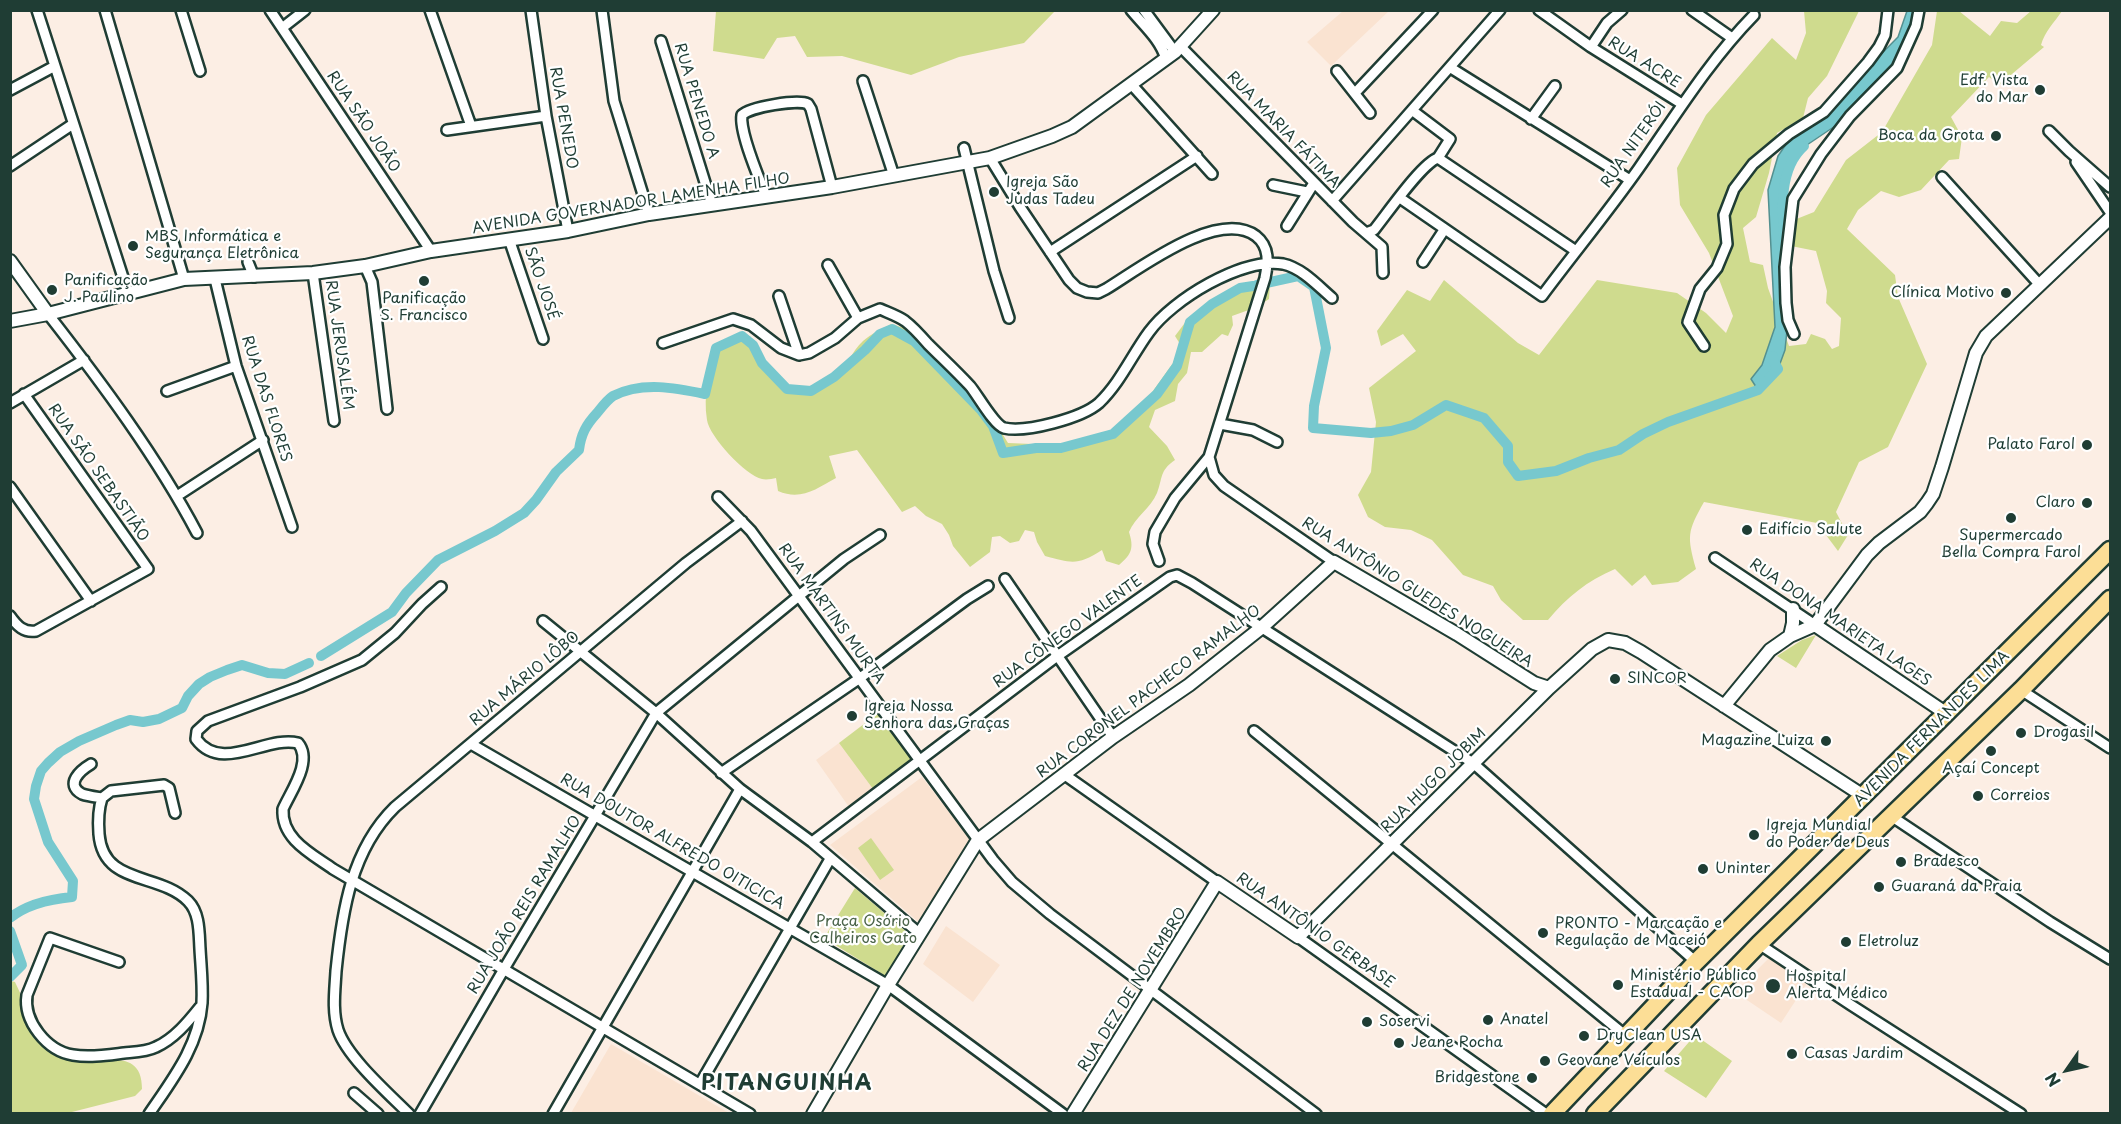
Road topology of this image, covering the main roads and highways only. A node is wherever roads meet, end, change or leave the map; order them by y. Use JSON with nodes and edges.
{"nodes":[{"id":1,"x":2110,"y":550,"type":"edge"},
{"id":2,"x":2110,"y":599,"type":"edge"},
{"id":3,"x":1552,"y":1113,"type":"edge"},
{"id":4,"x":1594,"y":1113,"type":"edge"}],
"edges":[{"from":1,"to":3,"type":"highway","name":"AVENIDA FERNANDES LIMA"},
{"from":2,"to":4,"type":"highway"}]}
